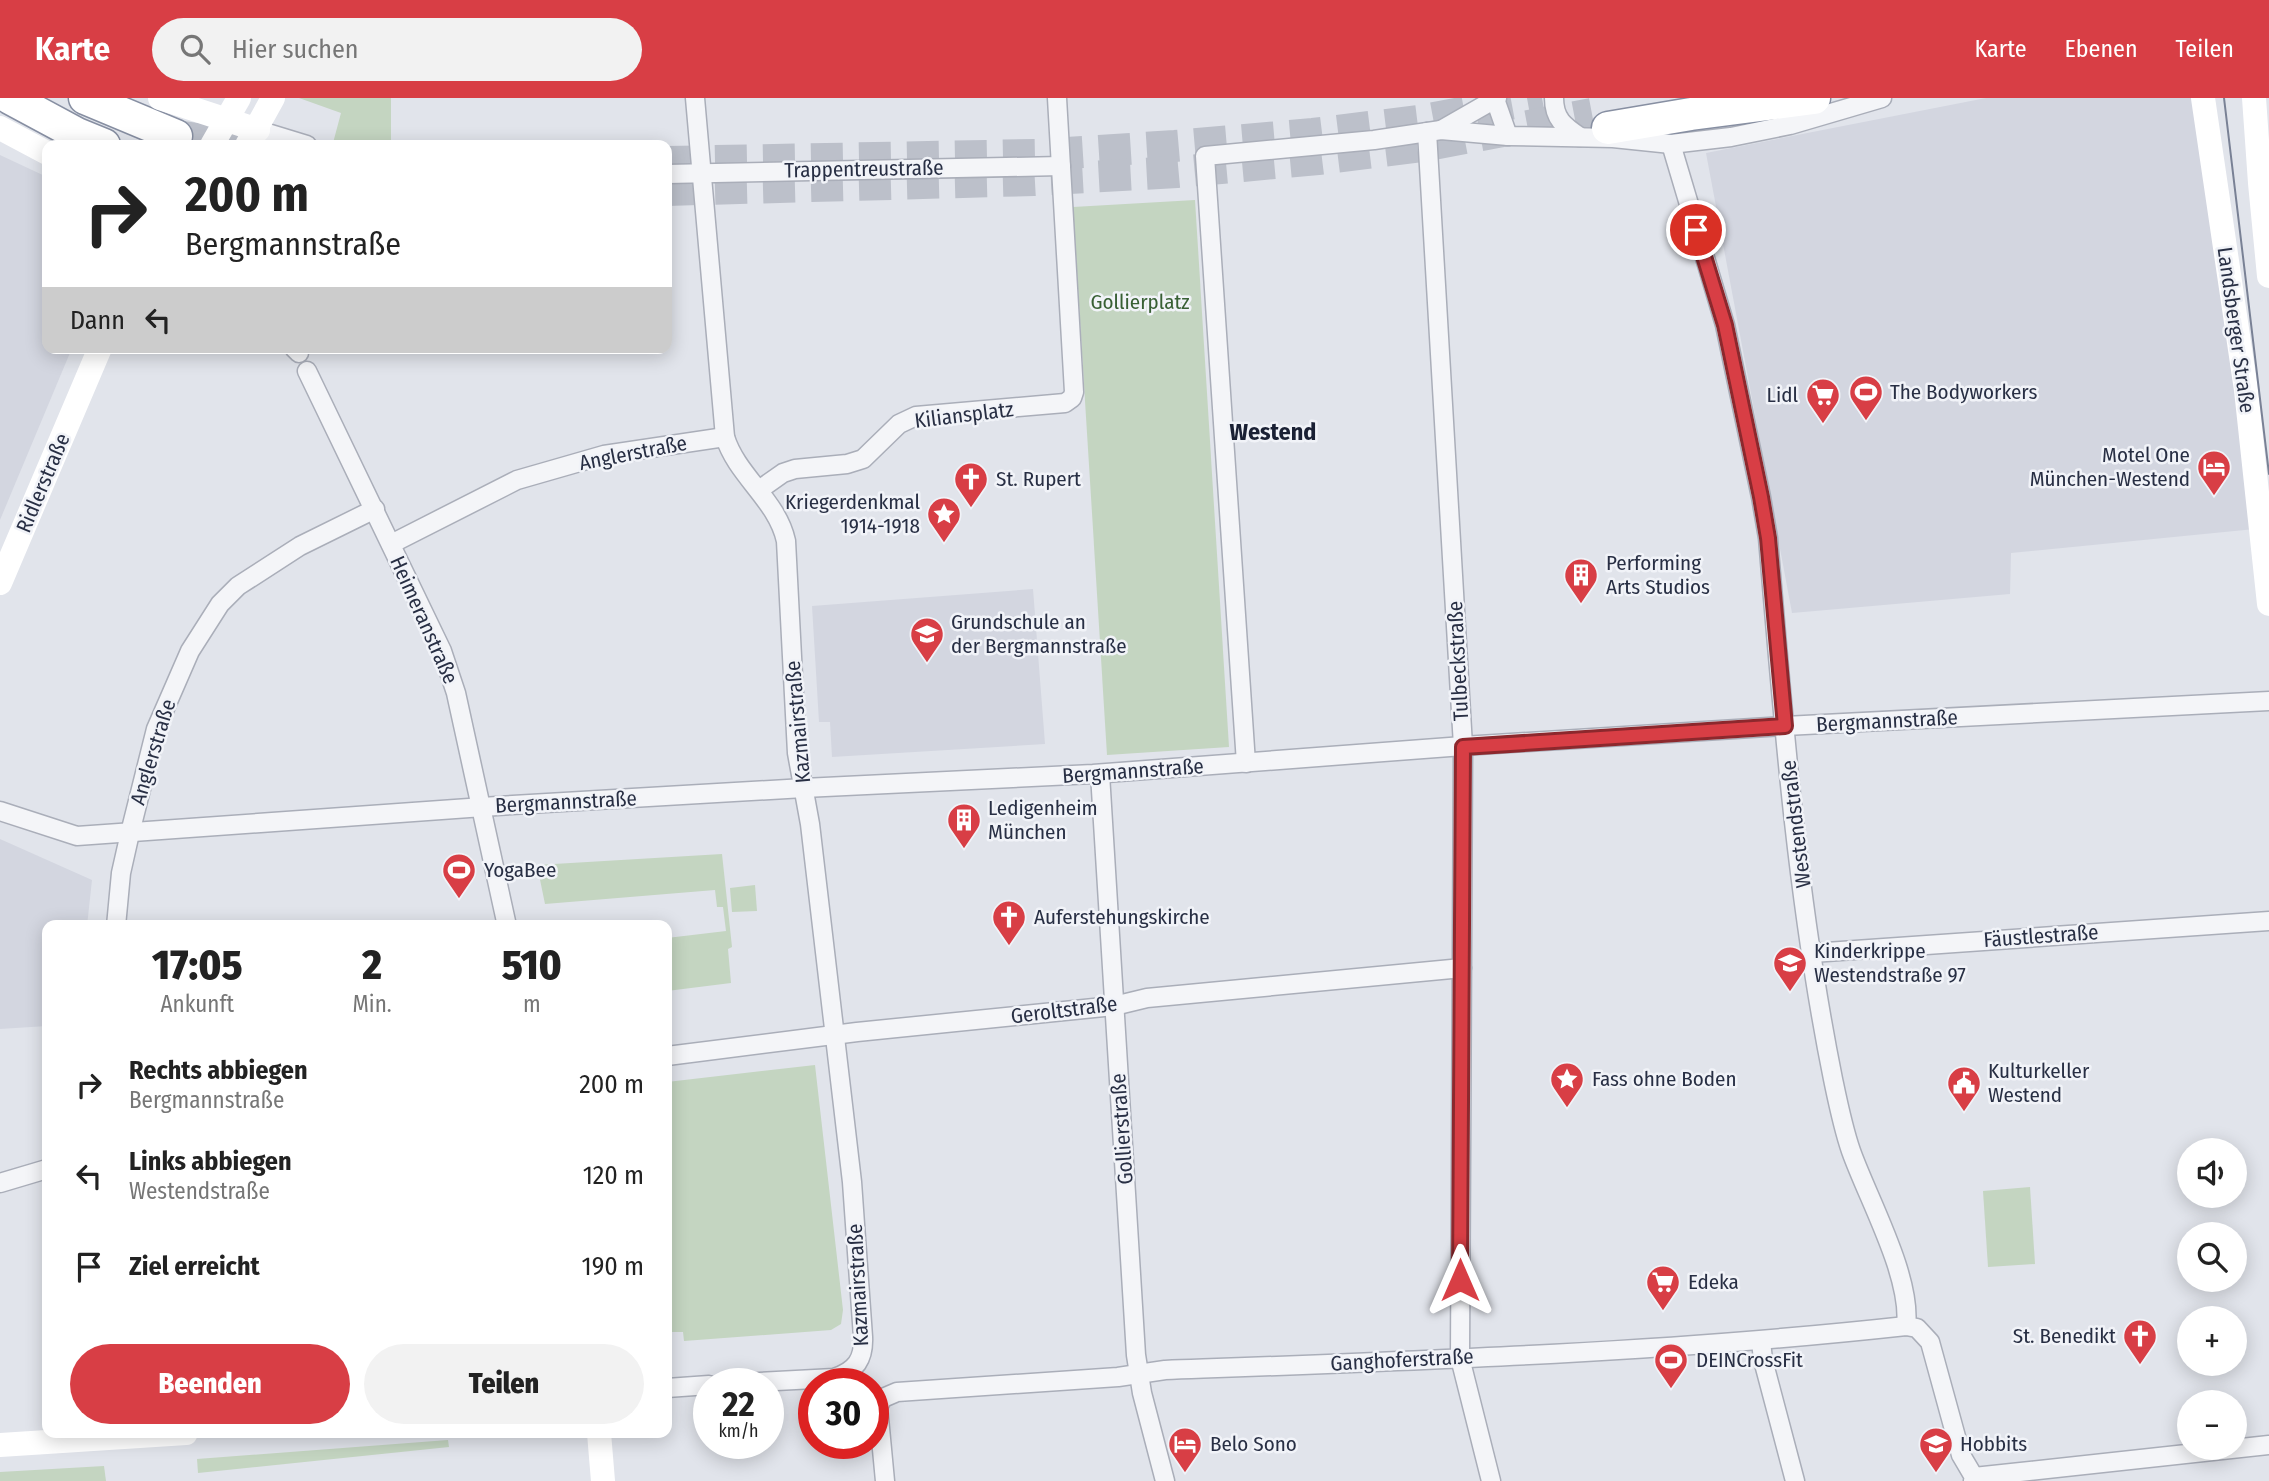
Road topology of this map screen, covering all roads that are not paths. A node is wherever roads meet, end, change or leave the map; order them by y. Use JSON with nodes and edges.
{"nodes":[{"id":1,"x":10,"y":98,"type":"edge"},
{"id":2,"x":85,"y":98,"type":"edge"},
{"id":3,"x":160,"y":98,"type":"edge"},
{"id":4,"x":239,"y":98,"type":"edge"},
{"id":5,"x":273,"y":98,"type":"edge"},
{"id":6,"x":695,"y":98,"type":"edge"},
{"id":7,"x":1057,"y":98,"type":"edge"},
{"id":8,"x":1554,"y":98,"type":"edge"},
{"id":9,"x":1661,"y":98,"type":"edge"},
{"id":10,"x":1814,"y":98,"type":"edge"},
{"id":11,"x":1882,"y":98,"type":"edge"},
{"id":12,"x":2203,"y":98,"type":"edge"},
{"id":13,"x":2254,"y":98,"type":"edge"},
{"id":14,"x":1496,"y":99,"type":"edge"},
{"id":15,"x":1594,"y":126,"type":"junction"},
{"id":16,"x":0,"y":128,"type":"edge"},
{"id":17,"x":1434,"y":131,"type":"junction"},
{"id":18,"x":176,"y":136,"type":"tunnel mouth"},
{"id":19,"x":1508,"y":136,"type":"junction"},
{"id":20,"x":252,"y":137,"type":"edge"},
{"id":21,"x":220,"y":138,"type":"edge"},
{"id":22,"x":92,"y":140,"type":"edge"},
{"id":23,"x":273,"y":140,"type":"edge"},
{"id":24,"x":1671,"y":144,"type":"junction"},
{"id":25,"x":42,"y":150,"type":"edge"},
{"id":26,"x":1061,"y":166,"type":"junction"},
{"id":27,"x":702,"y":172,"type":"junction"},
{"id":28,"x":672,"y":174,"type":"edge"},
{"id":29,"x":2269,"y":276,"type":"edge"},
{"id":30,"x":98,"y":354,"type":"edge"},
{"id":31,"x":106,"y":354,"type":"edge"},
{"id":32,"x":307,"y":371,"type":"dead end"},
{"id":33,"x":86,"y":383,"type":"junction"},
{"id":34,"x":725,"y":437,"type":"junction"},
{"id":35,"x":759,"y":490,"type":"junction"},
{"id":36,"x":375,"y":509,"type":"junction"},
{"id":37,"x":391,"y":544,"type":"junction"},
{"id":38,"x":0,"y":583,"type":"edge"},
{"id":39,"x":2269,"y":604,"type":"edge"},
{"id":40,"x":2269,"y":701,"type":"edge"},
{"id":41,"x":1785,"y":726,"type":"junction"},
{"id":42,"x":1463,"y":747,"type":"junction"},
{"id":43,"x":1246,"y":763,"type":"junction"},
{"id":44,"x":1100,"y":774,"type":"junction"},
{"id":45,"x":804,"y":788,"type":"junction"},
{"id":46,"x":482,"y":807,"type":"junction"},
{"id":47,"x":0,"y":811,"type":"edge"},
{"id":48,"x":130,"y":832,"type":"junction"},
{"id":49,"x":117,"y":920,"type":"edge"},
{"id":50,"x":506,"y":920,"type":"edge"},
{"id":51,"x":2269,"y":921,"type":"edge"},
{"id":52,"x":1812,"y":953,"type":"junction"},
{"id":53,"x":1462,"y":968,"type":"junction"},
{"id":54,"x":1114,"y":1006,"type":"junction"},
{"id":55,"x":833,"y":1035,"type":"junction"},
{"id":56,"x":672,"y":1055,"type":"edge"},
{"id":57,"x":42,"y":1170,"type":"edge"},
{"id":58,"x":0,"y":1183,"type":"edge"},
{"id":59,"x":1907,"y":1319,"type":"junction"},
{"id":60,"x":1761,"y":1341,"type":"junction"},
{"id":61,"x":1460,"y":1358,"type":"junction"},
{"id":62,"x":1138,"y":1374,"type":"junction"},
{"id":63,"x":784,"y":1381,"type":"edge"},
{"id":64,"x":693,"y":1386,"type":"edge"},
{"id":65,"x":672,"y":1388,"type":"edge"},
{"id":66,"x":94,"y":1438,"type":"edge"},
{"id":67,"x":599,"y":1438,"type":"edge"},
{"id":68,"x":0,"y":1445,"type":"edge"},
{"id":69,"x":2269,"y":1445,"type":"edge"},
{"id":70,"x":1974,"y":1479,"type":"edge"},
{"id":71,"x":603,"y":1481,"type":"edge"},
{"id":72,"x":885,"y":1481,"type":"edge"},
{"id":73,"x":1165,"y":1481,"type":"edge"},
{"id":74,"x":1491,"y":1481,"type":"edge"},
{"id":75,"x":1795,"y":1481,"type":"edge"}],
"edges":[{"from":1,"to":22,"type":"highway"},
{"from":2,"to":18,"type":"highway"},
{"from":3,"to":21,"type":"street"},
{"from":4,"to":21,"type":"street"},
{"from":5,"to":20,"type":"street"},
{"from":6,"to":27,"type":"street","name":"Kazmairstraße"},
{"from":7,"to":26,"type":"street"},
{"from":8,"to":15,"type":"street"},
{"from":9,"to":15,"type":"highway"},
{"from":10,"to":15,"type":"highway"},
{"from":11,"to":24,"type":"street"},
{"from":12,"to":39,"type":"street","name":"Landsberger Straße"},
{"from":13,"to":29,"type":"street","name":"Landsberger Straße"},
{"from":14,"to":17,"type":"street"},
{"from":14,"to":19,"type":"street"},
{"from":15,"to":19,"type":"street"},
{"from":15,"to":24,"type":"street"},
{"from":16,"to":25,"type":"street"},
{"from":17,"to":19,"type":"street"},
{"from":17,"to":42,"type":"street","name":"Tulbeckstraße"},
{"from":17,"to":43,"type":"street"},
{"from":20,"to":21,"type":"street"},
{"from":20,"to":23,"type":"street"},
{"from":24,"to":41,"type":"street","name":"Westendstraße"},
{"from":26,"to":27,"type":"street","name":"Trappentreustraße"},
{"from":26,"to":35,"type":"street","name":"Kiliansplatz"},
{"from":27,"to":28,"type":"street","name":"Trappentreustraße"},
{"from":27,"to":34,"type":"street","name":"Kazmairstraße"},
{"from":30,"to":33,"type":"street","name":"Ridlerstraße"},
{"from":31,"to":33,"type":"street","name":"Ridlerstraße"},
{"from":32,"to":36,"type":"street","name":"Heimeranstraße"},
{"from":33,"to":38,"type":"street","name":"Ridlerstraße"},
{"from":34,"to":35,"type":"street","name":"Kazmairstraße"},
{"from":34,"to":37,"type":"street","name":"Anglerstraße"},
{"from":35,"to":45,"type":"street","name":"Kazmairstraße"},
{"from":36,"to":37,"type":"street","name":"Heimeranstraße"},
{"from":36,"to":48,"type":"street","name":"Anglerstraße"},
{"from":37,"to":46,"type":"street","name":"Heimeranstraße"},
{"from":40,"to":41,"type":"street","name":"Bergmannstraße"},
{"from":41,"to":42,"type":"street","name":"Bergmannstraße"},
{"from":41,"to":52,"type":"street","name":"Westendstraße"},
{"from":42,"to":43,"type":"street","name":"Bergmannstraße"},
{"from":42,"to":53,"type":"street","name":"Tulbeckstraße"},
{"from":43,"to":44,"type":"street","name":"Bergmannstraße"},
{"from":44,"to":45,"type":"street","name":"Bergmannstraße"},
{"from":44,"to":54,"type":"street","name":"Gollierstraße"},
{"from":45,"to":46,"type":"street","name":"Bergmannstraße"},
{"from":45,"to":55,"type":"street","name":"Kazmairstraße"},
{"from":46,"to":48,"type":"street","name":"Bergmannstraße"},
{"from":46,"to":50,"type":"street","name":"Heimeranstraße"},
{"from":47,"to":48,"type":"street","name":"Bergmannstraße"},
{"from":48,"to":49,"type":"street","name":"Anglerstraße"},
{"from":51,"to":52,"type":"street","name":"Fäustlestraße"},
{"from":52,"to":59,"type":"street","name":"Westendstraße"},
{"from":53,"to":54,"type":"street","name":"Geroltstraße"},
{"from":53,"to":61,"type":"street","name":"Tulbeckstraße"},
{"from":54,"to":55,"type":"street","name":"Geroltstraße"},
{"from":54,"to":62,"type":"street","name":"Gollierstraße"},
{"from":55,"to":56,"type":"street","name":"Geroltstraße"},
{"from":55,"to":63,"type":"street","name":"Kazmairstraße"},
{"from":57,"to":58,"type":"street"},
{"from":59,"to":60,"type":"street","name":"Ganghoferstraße"},
{"from":59,"to":70,"type":"street"},
{"from":60,"to":61,"type":"street","name":"Ganghoferstraße"},
{"from":60,"to":75,"type":"street"},
{"from":61,"to":62,"type":"street","name":"Ganghoferstraße"},
{"from":61,"to":74,"type":"street","name":"Tulbeckstraße"},
{"from":62,"to":72,"type":"street","name":"Ganghoferstraße"},
{"from":62,"to":73,"type":"street","name":"Gollierstraße"},
{"from":64,"to":65,"type":"street"},
{"from":66,"to":68,"type":"street"},
{"from":67,"to":71,"type":"street"},
{"from":69,"to":70,"type":"street"}]}
